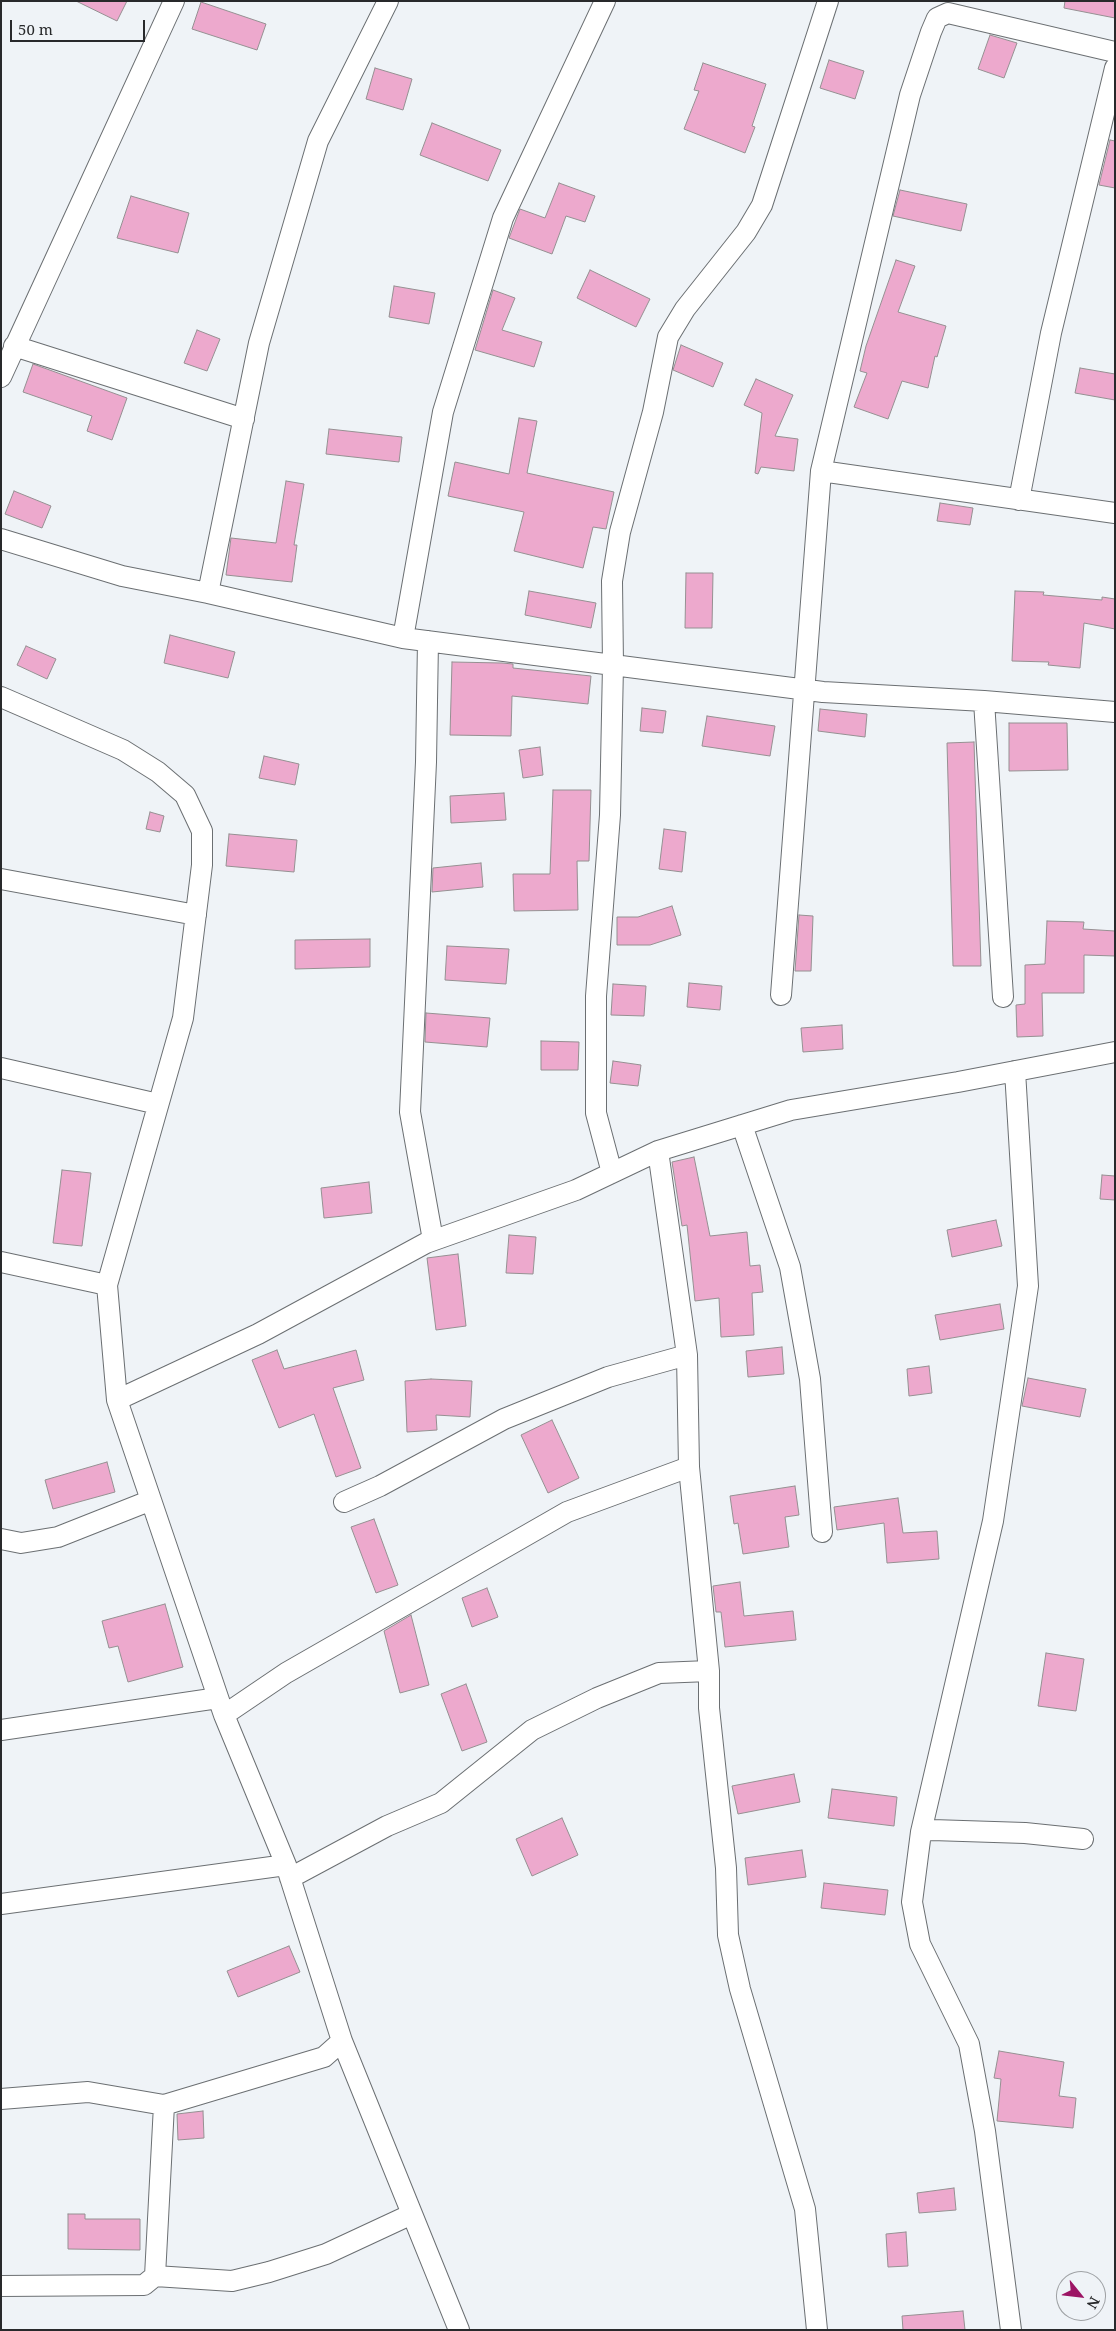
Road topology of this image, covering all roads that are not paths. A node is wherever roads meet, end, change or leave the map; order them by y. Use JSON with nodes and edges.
{"nodes":[{"id":1,"x":174,"y":1,"type":"edge"},
{"id":2,"x":388,"y":1,"type":"edge"},
{"id":3,"x":605,"y":1,"type":"edge"},
{"id":4,"x":828,"y":1,"type":"edge"},
{"id":5,"x":1115,"y":52,"type":"edge"},
{"id":6,"x":1115,"y":68,"type":"edge"},
{"id":7,"x":14,"y":346,"type":"junction"},
{"id":8,"x":1,"y":377,"type":"edge"},
{"id":9,"x":244,"y":419,"type":"junction"},
{"id":10,"x":821,"y":471,"type":"junction"},
{"id":11,"x":1019,"y":500,"type":"junction"},
{"id":12,"x":1115,"y":513,"type":"edge"},
{"id":13,"x":1,"y":539,"type":"edge"},
{"id":14,"x":208,"y":593,"type":"junction"},
{"id":15,"x":403,"y":638,"type":"junction"},
{"id":16,"x":428,"y":641,"type":"junction"},
{"id":17,"x":613,"y":665,"type":"junction"},
{"id":18,"x":803,"y":690,"type":"junction"},
{"id":19,"x":1,"y":697,"type":"edge"},
{"id":20,"x":984,"y":701,"type":"junction"},
{"id":21,"x":1115,"y":712,"type":"edge"},
{"id":22,"x":1,"y":879,"type":"edge"},
{"id":23,"x":196,"y":914,"type":"junction"},
{"id":24,"x":781,"y":994,"type":"dead end"},
{"id":25,"x":1003,"y":997,"type":"dead end"},
{"id":26,"x":1115,"y":1052,"type":"edge"},
{"id":27,"x":1,"y":1068,"type":"edge"},
{"id":28,"x":1015,"y":1071,"type":"junction"},
{"id":29,"x":158,"y":1104,"type":"junction"},
{"id":30,"x":742,"y":1125,"type":"junction"},
{"id":31,"x":658,"y":1151,"type":"junction"},
{"id":32,"x":612,"y":1173,"type":"junction"},
{"id":33,"x":433,"y":1240,"type":"junction"},
{"id":34,"x":1,"y":1262,"type":"edge"},
{"id":35,"x":107,"y":1285,"type":"junction"},
{"id":36,"x":687,"y":1355,"type":"junction"},
{"id":37,"x":116,"y":1400,"type":"junction"},
{"id":38,"x":689,"y":1467,"type":"junction"},
{"id":39,"x":150,"y":1501,"type":"junction"},
{"id":40,"x":344,"y":1502,"type":"dead end"},
{"id":41,"x":822,"y":1532,"type":"dead end"},
{"id":42,"x":1,"y":1539,"type":"edge"},
{"id":43,"x":709,"y":1671,"type":"junction"},
{"id":44,"x":221,"y":1707,"type":"junction"},
{"id":45,"x":1,"y":1730,"type":"edge"},
{"id":46,"x":920,"y":1832,"type":"junction"},
{"id":47,"x":1084,"y":1839,"type":"dead end"},
{"id":48,"x":288,"y":1872,"type":"junction"},
{"id":49,"x":1,"y":1904,"type":"edge"},
{"id":50,"x":342,"y":2041,"type":"junction"},
{"id":51,"x":1,"y":2098,"type":"edge"},
{"id":52,"x":164,"y":2105,"type":"junction"},
{"id":53,"x":412,"y":2214,"type":"junction"},
{"id":54,"x":155,"y":2276,"type":"junction"},
{"id":55,"x":1,"y":2286,"type":"edge"},
{"id":56,"x":458,"y":2330,"type":"edge"},
{"id":57,"x":817,"y":2330,"type":"edge"},
{"id":58,"x":1011,"y":2330,"type":"edge"}],
"edges":[{"from":1,"to":7,"type":"street"},
{"from":2,"to":9,"type":"street"},
{"from":3,"to":15,"type":"street"},
{"from":4,"to":17,"type":"street"},
{"from":5,"to":10,"type":"street"},
{"from":6,"to":11,"type":"street"},
{"from":7,"to":8,"type":"street"},
{"from":7,"to":9,"type":"street"},
{"from":9,"to":14,"type":"street"},
{"from":10,"to":11,"type":"street"},
{"from":10,"to":18,"type":"street"},
{"from":11,"to":12,"type":"street"},
{"from":13,"to":14,"type":"street"},
{"from":14,"to":15,"type":"street"},
{"from":15,"to":16,"type":"street"},
{"from":16,"to":17,"type":"street"},
{"from":16,"to":33,"type":"street"},
{"from":17,"to":18,"type":"street"},
{"from":17,"to":32,"type":"street"},
{"from":18,"to":20,"type":"street"},
{"from":18,"to":24,"type":"street"},
{"from":19,"to":23,"type":"street"},
{"from":20,"to":21,"type":"street"},
{"from":20,"to":25,"type":"street"},
{"from":22,"to":23,"type":"street"},
{"from":23,"to":29,"type":"street"},
{"from":26,"to":28,"type":"street"},
{"from":27,"to":29,"type":"street"},
{"from":28,"to":30,"type":"street"},
{"from":28,"to":46,"type":"street"},
{"from":29,"to":35,"type":"street"},
{"from":30,"to":31,"type":"street"},
{"from":30,"to":41,"type":"street"},
{"from":31,"to":32,"type":"street"},
{"from":31,"to":36,"type":"street"},
{"from":32,"to":33,"type":"street"},
{"from":33,"to":37,"type":"street"},
{"from":34,"to":35,"type":"street"},
{"from":35,"to":37,"type":"street"},
{"from":36,"to":38,"type":"street"},
{"from":36,"to":40,"type":"street"},
{"from":37,"to":39,"type":"street"},
{"from":38,"to":43,"type":"street"},
{"from":38,"to":44,"type":"street"},
{"from":39,"to":42,"type":"street"},
{"from":39,"to":44,"type":"street"},
{"from":43,"to":48,"type":"street"},
{"from":43,"to":57,"type":"street"},
{"from":44,"to":45,"type":"street"},
{"from":44,"to":48,"type":"street"},
{"from":46,"to":47,"type":"street"},
{"from":46,"to":58,"type":"street"},
{"from":48,"to":49,"type":"street"},
{"from":48,"to":50,"type":"street"},
{"from":50,"to":52,"type":"street"},
{"from":50,"to":53,"type":"street"},
{"from":51,"to":52,"type":"street"},
{"from":52,"to":54,"type":"street"},
{"from":53,"to":54,"type":"street"},
{"from":53,"to":56,"type":"street"},
{"from":54,"to":55,"type":"street"}]}
